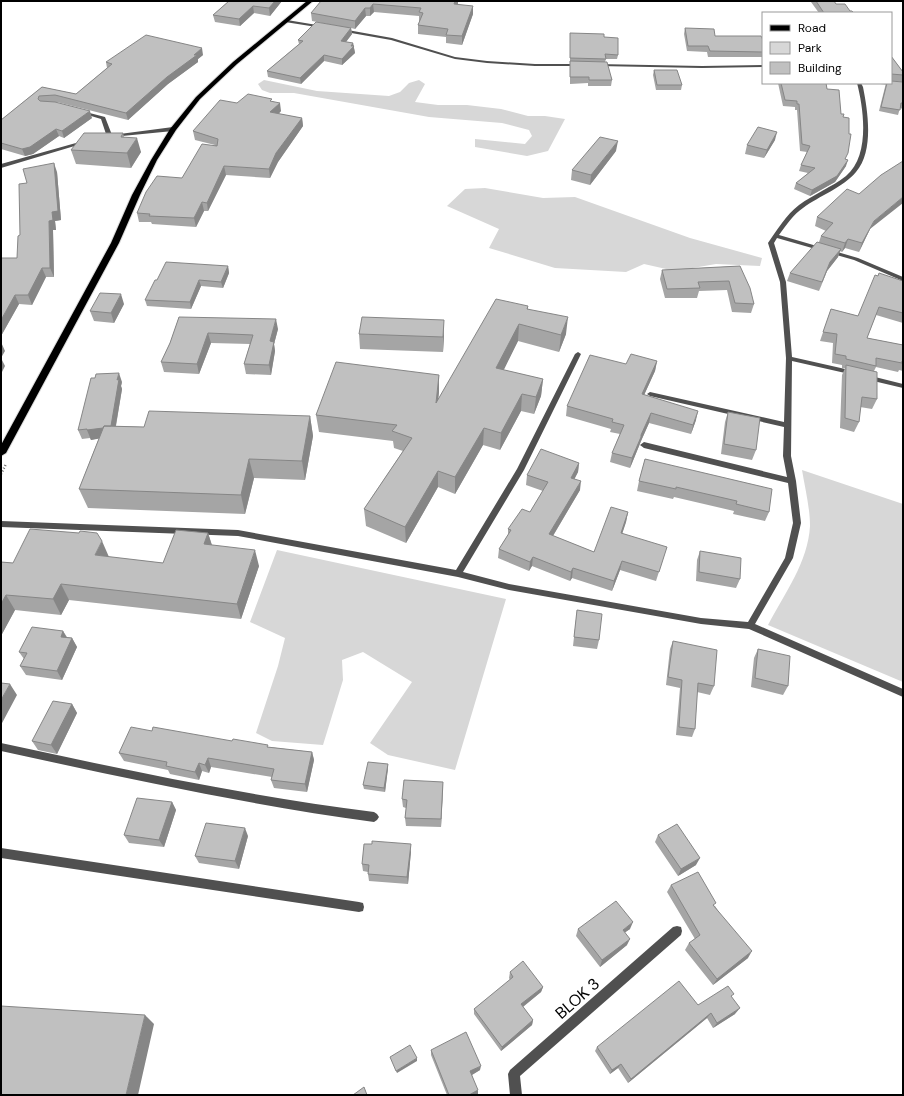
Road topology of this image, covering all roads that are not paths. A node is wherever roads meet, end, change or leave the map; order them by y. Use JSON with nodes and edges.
{"nodes":[{"id":1,"x":310,"y":1,"type":"edge"},
{"id":2,"x":287,"y":21,"type":"junction"},
{"id":3,"x":331,"y":28,"type":"edge"},
{"id":4,"x":338,"y":29,"type":"edge"},
{"id":5,"x":585,"y":65,"type":"edge"},
{"id":6,"x":593,"y":65,"type":"edge"},
{"id":7,"x":762,"y":66,"type":"edge"},
{"id":8,"x":859,"y":84,"type":"edge"},
{"id":9,"x":892,"y":84,"type":"edge"},
{"id":10,"x":903,"y":84,"type":"edge"},
{"id":11,"x":77,"y":110,"type":"edge"},
{"id":12,"x":173,"y":129,"type":"junction"},
{"id":13,"x":110,"y":137,"type":"junction"},
{"id":14,"x":103,"y":138,"type":"edge"},
{"id":15,"x":91,"y":141,"type":"edge"},
{"id":16,"x":1,"y":166,"type":"edge"},
{"id":17,"x":776,"y":236,"type":"junction"},
{"id":18,"x":903,"y":279,"type":"edge"},
{"id":19,"x":578,"y":354,"type":"dead end"},
{"id":20,"x":789,"y":358,"type":"junction"},
{"id":21,"x":903,"y":386,"type":"edge"},
{"id":22,"x":650,"y":394,"type":"dead end"},
{"id":23,"x":788,"y":425,"type":"junction"},
{"id":24,"x":644,"y":445,"type":"dead end"},
{"id":25,"x":1,"y":453,"type":"edge"},
{"id":26,"x":792,"y":481,"type":"junction"},
{"id":27,"x":1,"y":524,"type":"edge"},
{"id":28,"x":458,"y":574,"type":"junction"},
{"id":29,"x":750,"y":626,"type":"junction"},
{"id":30,"x":903,"y":693,"type":"edge"},
{"id":31,"x":1,"y":747,"type":"edge"},
{"id":32,"x":374,"y":817,"type":"dead end"},
{"id":33,"x":1,"y":853,"type":"edge"},
{"id":34,"x":359,"y":907,"type":"dead end"},
{"id":35,"x":677,"y":932,"type":"dead end"},
{"id":36,"x":516,"y":1095,"type":"edge"}],
"edges":[{"from":1,"to":2,"type":"main road"},
{"from":2,"to":3,"type":"street"},
{"from":2,"to":12,"type":"main road"},
{"from":4,"to":5,"type":"street"},
{"from":6,"to":7,"type":"street"},
{"from":8,"to":17,"type":"street"},
{"from":9,"to":10,"type":"street"},
{"from":11,"to":13,"type":"street"},
{"from":12,"to":13,"type":"street"},
{"from":12,"to":25,"type":"main road"},
{"from":13,"to":14,"type":"street"},
{"from":15,"to":16,"type":"street"},
{"from":17,"to":18,"type":"street"},
{"from":17,"to":20,"type":"street"},
{"from":19,"to":28,"type":"street"},
{"from":20,"to":21,"type":"street"},
{"from":20,"to":23,"type":"street"},
{"from":22,"to":23,"type":"street"},
{"from":23,"to":26,"type":"street"},
{"from":24,"to":26,"type":"street"},
{"from":26,"to":29,"type":"street"},
{"from":27,"to":28,"type":"street"},
{"from":28,"to":29,"type":"street"},
{"from":29,"to":30,"type":"street"},
{"from":31,"to":32,"type":"street"},
{"from":33,"to":34,"type":"street"},
{"from":35,"to":36,"type":"street","name":"BLOK 3"}]}
